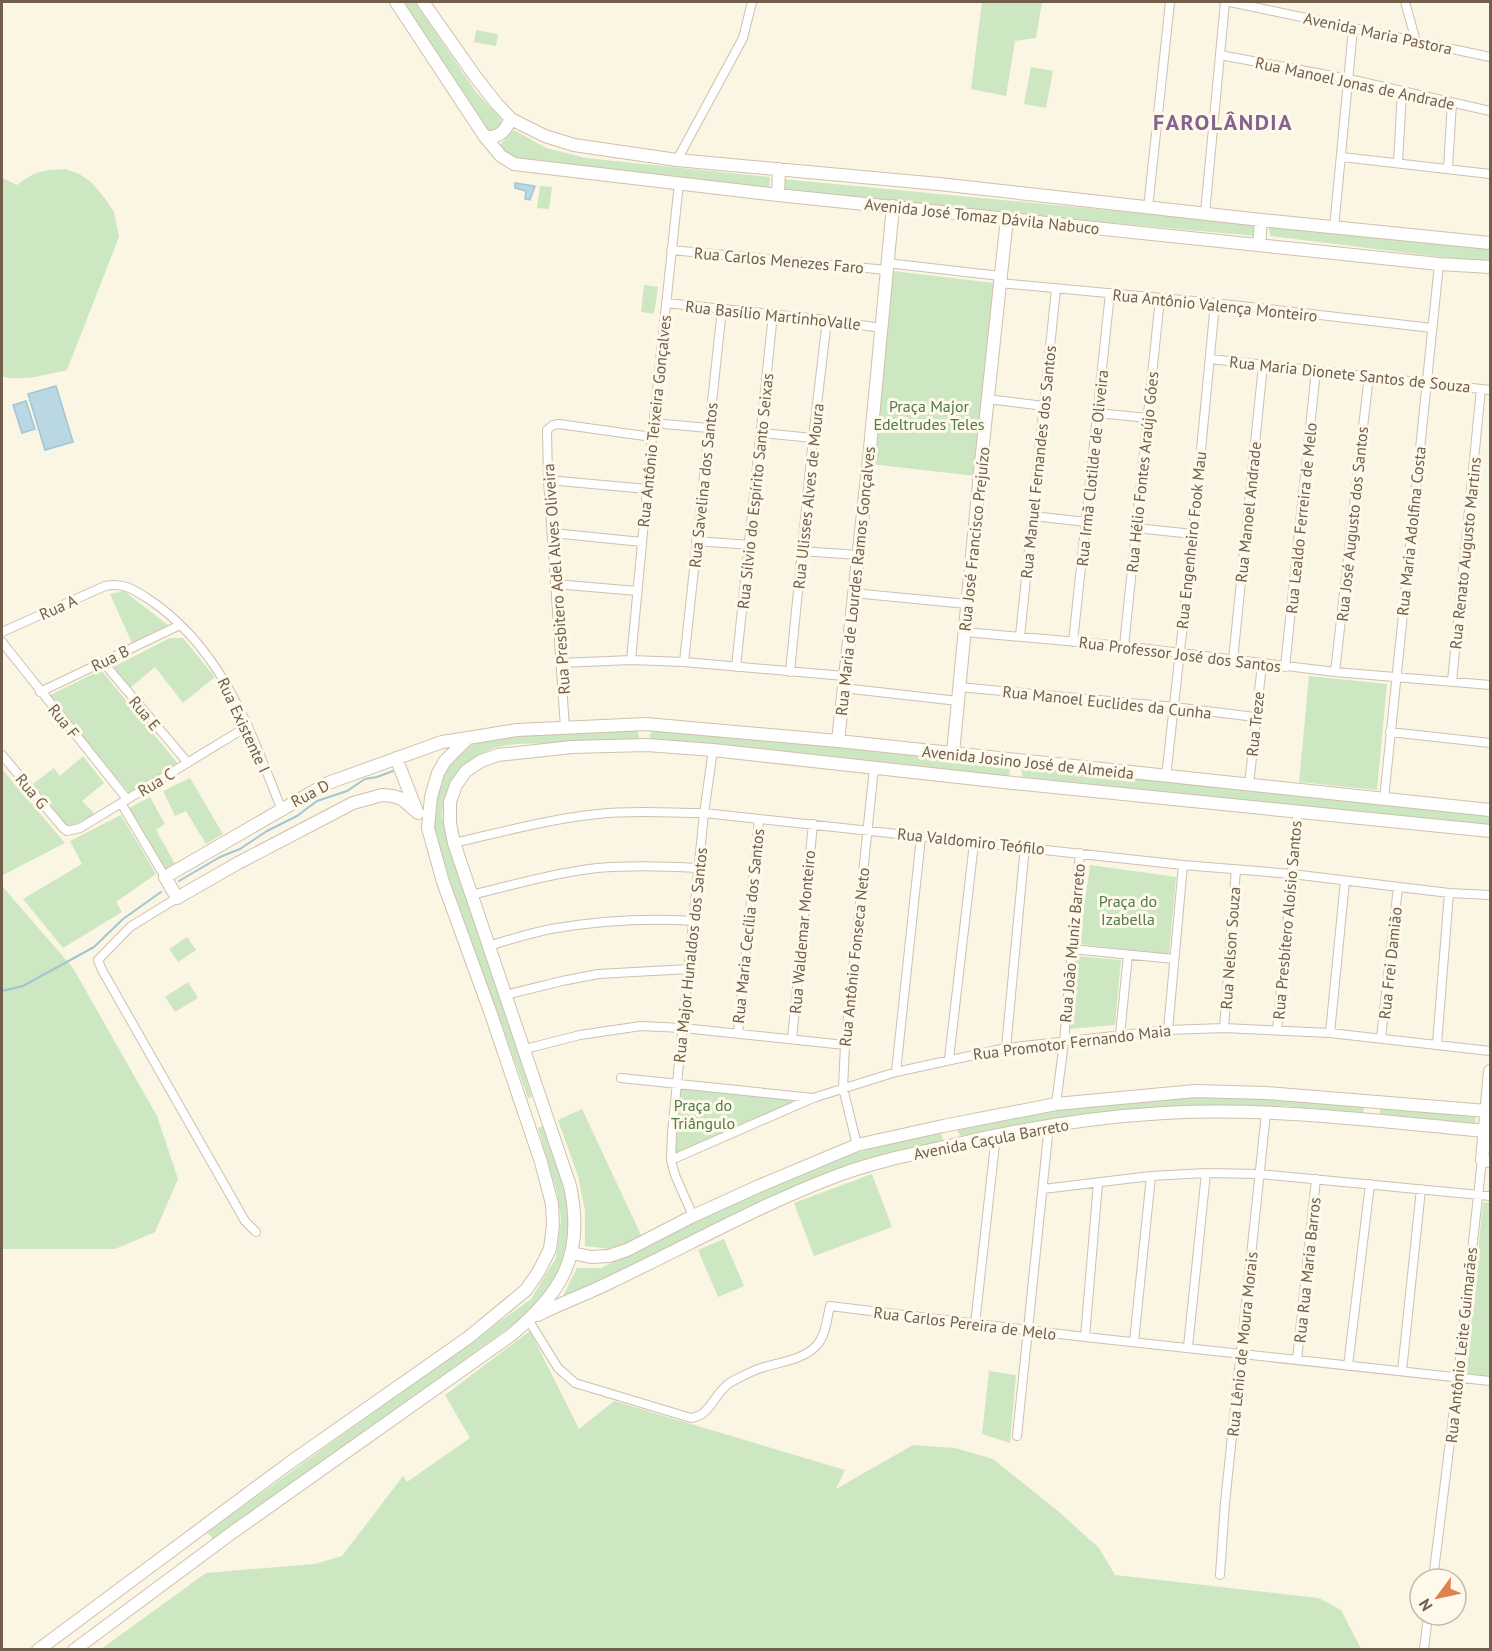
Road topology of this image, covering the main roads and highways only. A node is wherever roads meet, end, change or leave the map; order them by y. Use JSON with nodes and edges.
{"nodes":[{"id":1,"x":396,"y":2,"type":"edge"},
{"id":2,"x":423,"y":2,"type":"edge"},
{"id":3,"x":511,"y":118,"type":"junction"},
{"id":4,"x":485,"y":137,"type":"junction"},
{"id":5,"x":779,"y":169,"type":"junction"},
{"id":6,"x":778,"y":195,"type":"junction"},
{"id":7,"x":893,"y":206,"type":"junction"},
{"id":8,"x":1007,"y":218,"type":"junction"},
{"id":9,"x":1261,"y":220,"type":"junction"},
{"id":10,"x":1491,"y":243,"type":"edge"},
{"id":11,"x":1259,"y":245,"type":"junction"},
{"id":12,"x":1491,"y":267,"type":"edge"},
{"id":13,"x":646,"y":724,"type":"junction"},
{"id":14,"x":468,"y":738,"type":"junction"},
{"id":15,"x":838,"y":741,"type":"junction"},
{"id":16,"x":646,"y":746,"type":"junction"},
{"id":17,"x":953,"y":753,"type":"junction"},
{"id":18,"x":396,"y":758,"type":"junction"},
{"id":19,"x":1016,"y":761,"type":"junction"},
{"id":20,"x":1013,"y":783,"type":"junction"},
{"id":21,"x":1491,"y":810,"type":"edge"},
{"id":22,"x":418,"y":813,"type":"junction"},
{"id":23,"x":428,"y":828,"type":"junction"},
{"id":24,"x":1491,"y":831,"type":"edge"},
{"id":25,"x":525,"y":1049,"type":"junction"},
{"id":26,"x":504,"y":1055,"type":"junction"},
{"id":27,"x":1491,"y":1071,"type":"edge"},
{"id":28,"x":1374,"y":1102,"type":"junction"},
{"id":29,"x":1487,"y":1111,"type":"junction"},
{"id":30,"x":1372,"y":1120,"type":"junction"},
{"id":31,"x":943,"y":1126,"type":"junction"},
{"id":32,"x":1485,"y":1131,"type":"junction"},
{"id":33,"x":949,"y":1146,"type":"junction"},
{"id":34,"x":1486,"y":1161,"type":"edge"},
{"id":35,"x":564,"y":1167,"type":"junction"},
{"id":36,"x":546,"y":1180,"type":"junction"},
{"id":37,"x":572,"y":1253,"type":"junction"},
{"id":38,"x":530,"y":1319,"type":"junction"},
{"id":39,"x":220,"y":1515,"type":"junction"},
{"id":40,"x":233,"y":1532,"type":"junction"},
{"id":41,"x":186,"y":1539,"type":"junction"},
{"id":42,"x":202,"y":1555,"type":"junction"},
{"id":43,"x":38,"y":1650,"type":"edge"},
{"id":44,"x":74,"y":1650,"type":"edge"}],
"edges":[{"from":1,"to":4,"type":"main road","name":"Avenida José Tomaz Dávila Nabuco"},
{"from":2,"to":3,"type":"main road"},
{"from":3,"to":4,"type":"main road"},
{"from":3,"to":5,"type":"main road","name":"Avenida José Tomaz Dávila Nabuco"},
{"from":4,"to":6,"type":"main road","name":"Avenida José Tomaz Dávila Nabuco"},
{"from":5,"to":6,"type":"main road"},
{"from":5,"to":9,"type":"main road","name":"Avenida José Tomaz Dávila Nabuco"},
{"from":6,"to":7,"type":"main road","name":"Avenida José Tomaz Dávila Nabuco"},
{"from":7,"to":8,"type":"main road","name":"Avenida José Tomaz Dávila Nabuco"},
{"from":7,"to":15,"type":"main road","name":"Rua Maria de Lourdes Ramos Gonçalves"},
{"from":8,"to":11,"type":"main road","name":"Avenida José Tomaz Dávila Nabuco"},
{"from":8,"to":17,"type":"main road","name":"Rua José Francisco Prejuízo"},
{"from":9,"to":10,"type":"main road","name":"Avenida José Tomaz Dávila Nabuco"},
{"from":9,"to":11,"type":"main road"},
{"from":11,"to":12,"type":"main road","name":"Avenida José Tomaz Dávila Nabuco"},
{"from":13,"to":14,"type":"main road","name":"Avenida Josino José de Almeida"},
{"from":13,"to":15,"type":"main road","name":"Avenida Josino José de Almeida"},
{"from":13,"to":16,"type":"main road"},
{"from":14,"to":18,"type":"main road","name":"Rua D"},
{"from":14,"to":23,"type":"main road"},
{"from":15,"to":17,"type":"main road","name":"Avenida Josino José de Almeida"},
{"from":16,"to":20,"type":"main road","name":"Avenida Josino José de Almeida"},
{"from":16,"to":25,"type":"main road","name":"Avenida Josino José de Almeida"},
{"from":17,"to":19,"type":"main road","name":"Avenida Josino José de Almeida"},
{"from":18,"to":22,"type":"main road"},
{"from":18,"to":22,"type":"main road","name":"Rua D"},
{"from":19,"to":20,"type":"main road"},
{"from":19,"to":21,"type":"main road","name":"Avenida Josino José de Almeida"},
{"from":20,"to":24,"type":"main road","name":"Avenida Josino José de Almeida"},
{"from":22,"to":23,"type":"main road"},
{"from":23,"to":26,"type":"main road"},
{"from":25,"to":26,"type":"main road"},
{"from":25,"to":35,"type":"main road"},
{"from":26,"to":36,"type":"main road"},
{"from":27,"to":29,"type":"main road","name":"Rua Antônio Leite Guimarães"},
{"from":28,"to":29,"type":"main road","name":"Avenida Caçula Barreto"},
{"from":28,"to":30,"type":"main road"},
{"from":28,"to":31,"type":"main road","name":"Avenida Caçula Barreto"},
{"from":29,"to":32,"type":"main road","name":"Rua Antônio Leite Guimarães"},
{"from":30,"to":32,"type":"main road","name":"Avenida Caçula Barreto"},
{"from":30,"to":33,"type":"main road","name":"Avenida Caçula Barreto"},
{"from":31,"to":33,"type":"main road"},
{"from":31,"to":37,"type":"main road","name":"Avenida Caçula Barreto"},
{"from":32,"to":34,"type":"main road","name":"Rua Antônio Leite Guimarães"},
{"from":33,"to":38,"type":"main road","name":"Avenida Caçula Barreto"},
{"from":35,"to":36,"type":"main road"},
{"from":35,"to":37,"type":"main road"},
{"from":36,"to":39,"type":"main road"},
{"from":37,"to":38,"type":"main road"},
{"from":38,"to":40,"type":"main road"},
{"from":39,"to":40,"type":"main road"},
{"from":39,"to":41,"type":"main road"},
{"from":40,"to":42,"type":"main road"},
{"from":41,"to":42,"type":"main road"},
{"from":41,"to":43,"type":"main road"},
{"from":42,"to":44,"type":"main road"}]}
